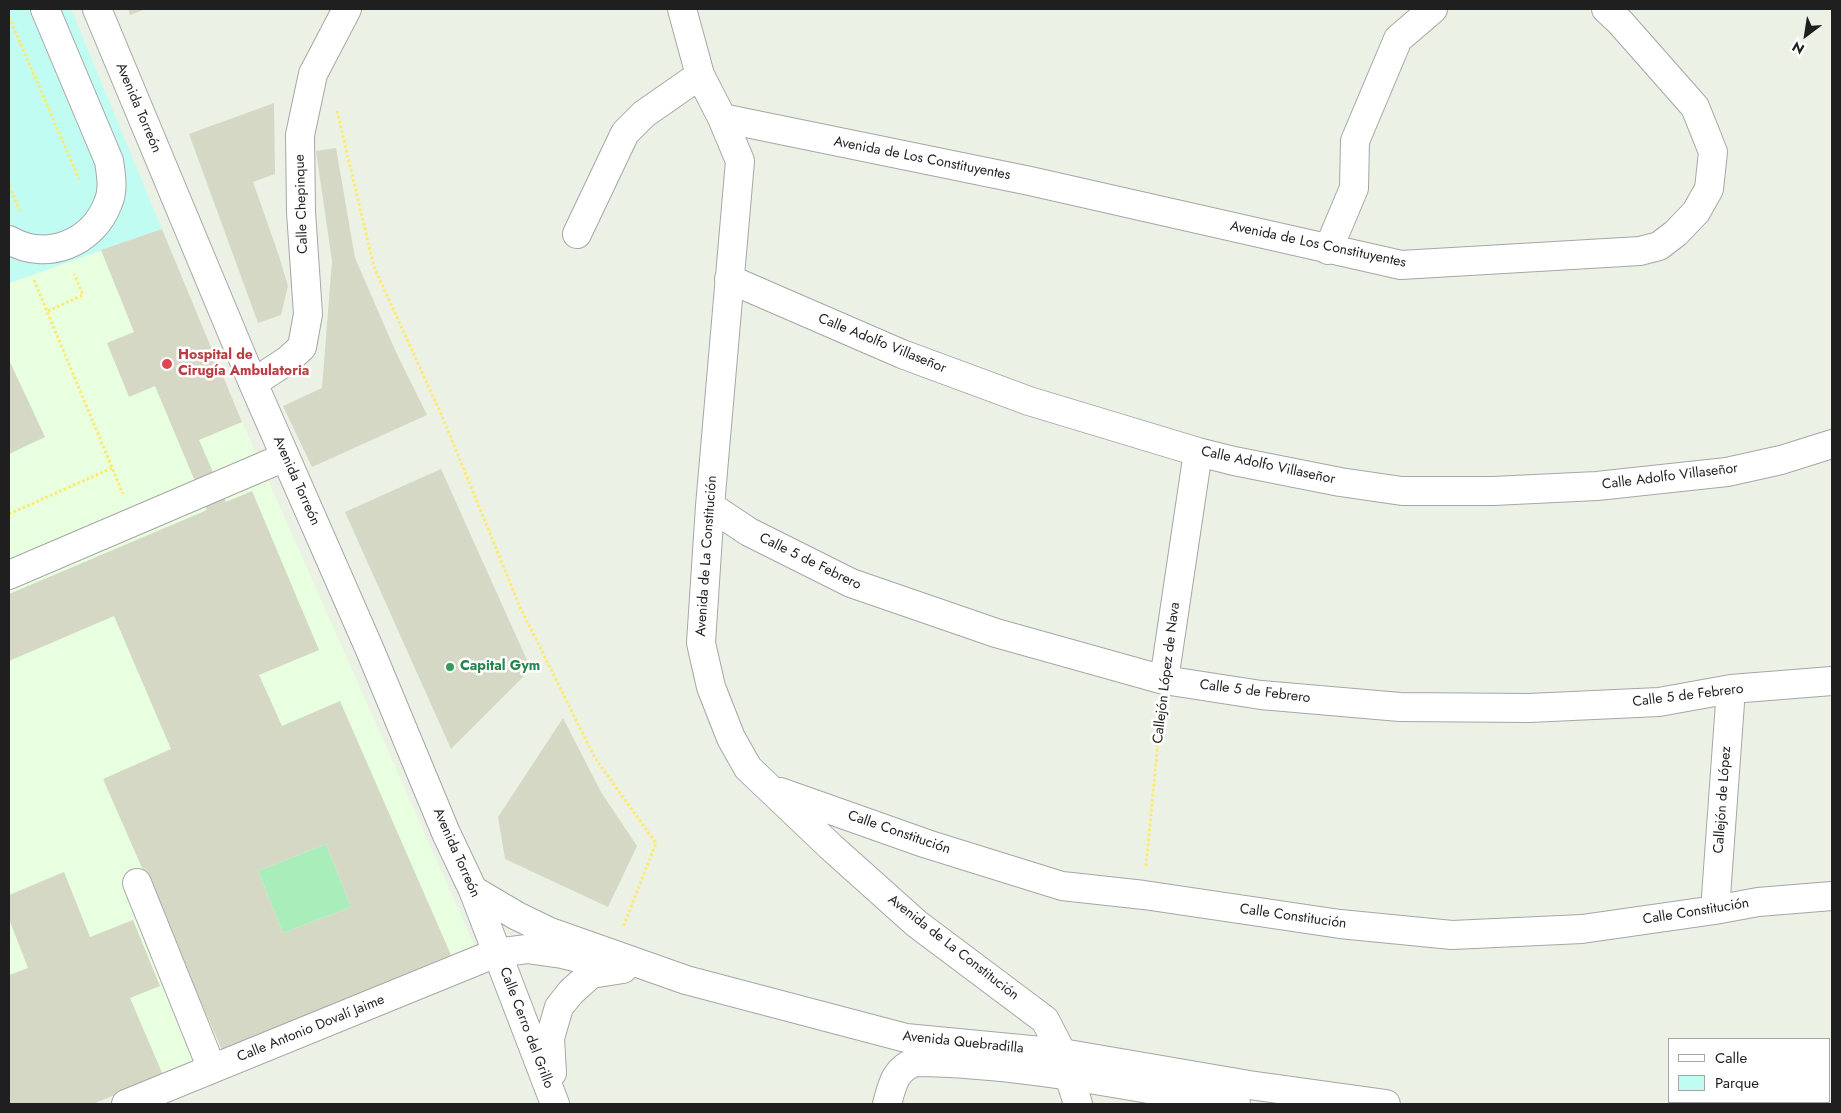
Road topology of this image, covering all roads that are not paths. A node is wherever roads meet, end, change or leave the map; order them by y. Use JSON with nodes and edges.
{"nodes":[{"id":1,"x":45,"y":9,"type":"edge"},
{"id":2,"x":97,"y":9,"type":"edge"},
{"id":3,"x":347,"y":9,"type":"edge"},
{"id":4,"x":682,"y":9,"type":"edge"},
{"id":5,"x":1433,"y":9,"type":"edge"},
{"id":6,"x":1606,"y":9,"type":"edge"},
{"id":7,"x":700,"y":74,"type":"junction"},
{"id":8,"x":722,"y":118,"type":"junction"},
{"id":9,"x":577,"y":234,"type":"dead end"},
{"id":10,"x":9,"y":240,"type":"edge"},
{"id":11,"x":1328,"y":250,"type":"junction"},
{"id":12,"x":729,"y":279,"type":"junction"},
{"id":13,"x":253,"y":383,"type":"junction"},
{"id":14,"x":1832,"y":444,"type":"edge"},
{"id":15,"x":1198,"y":452,"type":"junction"},
{"id":16,"x":285,"y":457,"type":"junction"},
{"id":17,"x":710,"y":506,"type":"junction"},
{"id":18,"x":9,"y":575,"type":"edge"},
{"id":19,"x":1164,"y":680,"type":"junction"},
{"id":20,"x":1832,"y":681,"type":"edge"},
{"id":21,"x":1731,"y":689,"type":"junction"},
{"id":22,"x":769,"y":788,"type":"junction"},
{"id":23,"x":137,"y":883,"type":"dead end"},
{"id":24,"x":473,"y":890,"type":"junction"},
{"id":25,"x":1832,"y":896,"type":"edge"},
{"id":26,"x":1715,"y":910,"type":"junction"},
{"id":27,"x":496,"y":953,"type":"junction"},
{"id":28,"x":618,"y":961,"type":"junction"},
{"id":29,"x":1065,"y":1064,"type":"junction"},
{"id":30,"x":212,"y":1069,"type":"junction"},
{"id":31,"x":554,"y":1101,"type":"edge"},
{"id":32,"x":126,"y":1104,"type":"edge"},
{"id":33,"x":887,"y":1104,"type":"edge"},
{"id":34,"x":1078,"y":1104,"type":"edge"},
{"id":35,"x":1236,"y":1104,"type":"edge"},
{"id":36,"x":1386,"y":1104,"type":"edge"}],
"edges":[{"from":1,"to":10,"type":"street"},
{"from":2,"to":13,"type":"street","name":"Avenida Torreón"},
{"from":3,"to":13,"type":"street","name":"Calle Chepinque"},
{"from":4,"to":7,"type":"street","name":"Avenida de La Constitución"},
{"from":5,"to":11,"type":"street"},
{"from":6,"to":11,"type":"street","name":"Avenida de Los Constituyentes"},
{"from":7,"to":8,"type":"street","name":"Avenida de La Constitución"},
{"from":7,"to":9,"type":"street"},
{"from":8,"to":11,"type":"street","name":"Avenida de Los Constituyentes"},
{"from":8,"to":12,"type":"street","name":"Avenida de La Constitución"},
{"from":12,"to":15,"type":"street","name":"Calle Adolfo Villaseñor"},
{"from":12,"to":17,"type":"street","name":"Avenida de La Constitución"},
{"from":13,"to":16,"type":"street","name":"Avenida Torreón"},
{"from":14,"to":15,"type":"street","name":"Calle Adolfo Villaseñor"},
{"from":15,"to":19,"type":"street","name":"Callejón López de Nava"},
{"from":16,"to":18,"type":"street"},
{"from":16,"to":24,"type":"street","name":"Avenida Torreón"},
{"from":17,"to":19,"type":"street","name":"Calle 5 de Febrero"},
{"from":17,"to":22,"type":"street","name":"Avenida de La Constitución"},
{"from":19,"to":21,"type":"street","name":"Calle 5 de Febrero"},
{"from":20,"to":21,"type":"street","name":"Calle 5 de Febrero"},
{"from":21,"to":26,"type":"street","name":"Callejón de López"},
{"from":22,"to":26,"type":"street","name":"Calle Constitución"},
{"from":22,"to":29,"type":"street","name":"Avenida de La Constitución"},
{"from":23,"to":30,"type":"street"},
{"from":24,"to":27,"type":"street","name":"Avenida Torreón"},
{"from":24,"to":28,"type":"street","name":"Avenida Quebradilla"},
{"from":25,"to":26,"type":"street","name":"Calle Constitución"},
{"from":27,"to":28,"type":"street","name":"Calle Antonio Dovalí Jaime"},
{"from":27,"to":30,"type":"street","name":"Calle Antonio Dovalí Jaime"},
{"from":27,"to":31,"type":"street","name":"Calle Cerro del Grillo"},
{"from":28,"to":29,"type":"street","name":"Avenida Quebradilla"},
{"from":28,"to":31,"type":"street"},
{"from":29,"to":33,"type":"street","name":"Avenida Quebradilla"},
{"from":29,"to":34,"type":"street"},
{"from":29,"to":35,"type":"street","name":"Avenida Quebradilla"},
{"from":29,"to":36,"type":"street","name":"Avenida Quebradilla"},
{"from":30,"to":32,"type":"street","name":"Calle Antonio Dovalí Jaime"}]}
